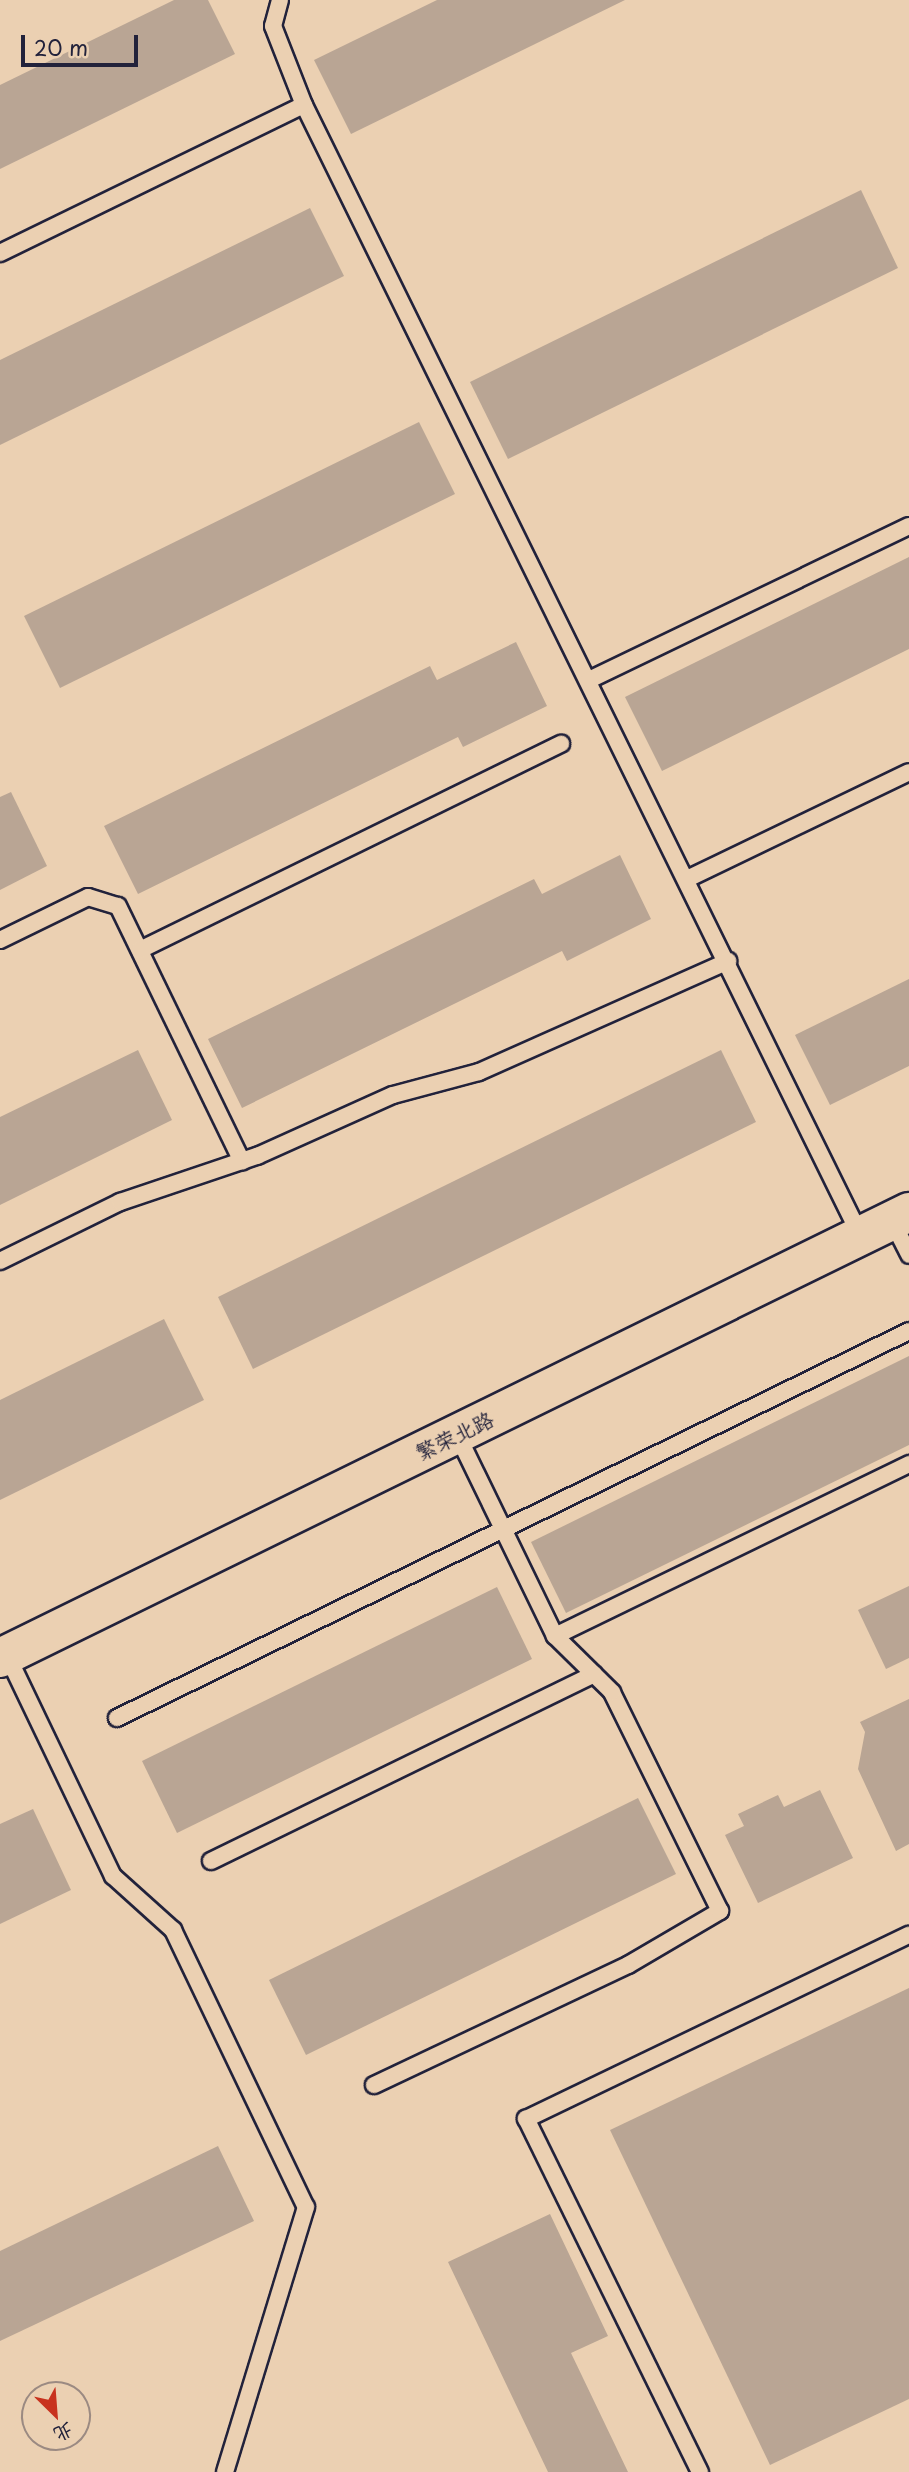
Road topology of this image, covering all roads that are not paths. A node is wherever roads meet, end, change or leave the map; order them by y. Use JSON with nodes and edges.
{"nodes":[{"id":1,"x":280,"y":0,"type":"edge"},
{"id":2,"x":304,"y":105,"type":"junction"},
{"id":3,"x":0,"y":253,"type":"edge"},
{"id":4,"x":909,"y":526,"type":"edge"},
{"id":5,"x":589,"y":680,"type":"junction"},
{"id":6,"x":561,"y":744,"type":"dead end"},
{"id":7,"x":909,"y":772,"type":"edge"},
{"id":8,"x":687,"y":879,"type":"junction"},
{"id":9,"x":0,"y":940,"type":"edge"},
{"id":10,"x":140,"y":950,"type":"junction"},
{"id":11,"x":728,"y":961,"type":"junction"},
{"id":12,"x":242,"y":1161,"type":"junction"},
{"id":13,"x":887,"y":1223,"type":"edge"},
{"id":14,"x":909,"y":1255,"type":"edge"},
{"id":15,"x":0,"y":1261,"type":"edge"},
{"id":16,"x":909,"y":1331,"type":"edge"},
{"id":17,"x":457,"y":1434,"type":"junction"},
{"id":18,"x":909,"y":1464,"type":"edge"},
{"id":19,"x":503,"y":1529,"type":"junction"},
{"id":20,"x":555,"y":1636,"type":"junction"},
{"id":21,"x":3,"y":1657,"type":"edge"},
{"id":22,"x":594,"y":1674,"type":"junction"},
{"id":23,"x":117,"y":1718,"type":"dead end"},
{"id":24,"x":211,"y":1861,"type":"dead end"},
{"id":25,"x":909,"y":1934,"type":"edge"},
{"id":26,"x":374,"y":2085,"type":"dead end"},
{"id":27,"x":225,"y":2472,"type":"edge"},
{"id":28,"x":700,"y":2472,"type":"edge"}],
"edges":[{"from":1,"to":2,"type":"lane"},
{"from":2,"to":3,"type":"lane"},
{"from":2,"to":5,"type":"lane"},
{"from":4,"to":5,"type":"lane"},
{"from":5,"to":8,"type":"lane"},
{"from":6,"to":10,"type":"lane"},
{"from":7,"to":8,"type":"lane"},
{"from":8,"to":11,"type":"lane"},
{"from":9,"to":10,"type":"lane"},
{"from":10,"to":12,"type":"lane"},
{"from":11,"to":12,"type":"lane"},
{"from":11,"to":13,"type":"lane"},
{"from":12,"to":15,"type":"lane"},
{"from":13,"to":14,"type":"lane"},
{"from":13,"to":17,"type":"street","name":"繁荣北路"},
{"from":16,"to":19,"type":"lane"},
{"from":17,"to":19,"type":"lane"},
{"from":17,"to":21,"type":"street","name":"繁荣北路"},
{"from":18,"to":20,"type":"lane"},
{"from":19,"to":20,"type":"lane"},
{"from":19,"to":23,"type":"lane"},
{"from":20,"to":22,"type":"lane"},
{"from":21,"to":27,"type":"lane"},
{"from":22,"to":24,"type":"lane"},
{"from":22,"to":26,"type":"lane"},
{"from":25,"to":28,"type":"lane"}]}
